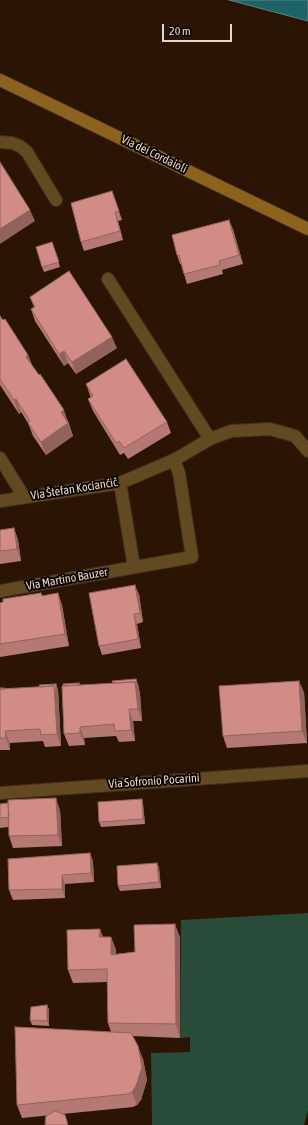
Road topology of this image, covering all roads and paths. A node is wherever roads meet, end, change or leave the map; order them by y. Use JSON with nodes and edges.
{"nodes":[{"id":1,"x":0,"y":80,"type":"edge"},
{"id":2,"x":0,"y":142,"type":"edge"},
{"id":3,"x":56,"y":200,"type":"dead end"},
{"id":4,"x":308,"y":229,"type":"edge"},
{"id":5,"x":108,"y":279,"type":"dead end"},
{"id":6,"x":210,"y":438,"type":"junction"},
{"id":7,"x":308,"y":452,"type":"edge"},
{"id":8,"x":0,"y":458,"type":"edge"},
{"id":9,"x":174,"y":460,"type":"junction"},
{"id":10,"x":120,"y":482,"type":"junction"},
{"id":11,"x":24,"y":497,"type":"junction"},
{"id":12,"x":0,"y":502,"type":"edge"},
{"id":13,"x":134,"y":568,"type":"junction"},
{"id":14,"x":0,"y":591,"type":"edge"},
{"id":15,"x":308,"y":771,"type":"edge"},
{"id":16,"x":0,"y":793,"type":"edge"}],
"edges":[{"from":1,"to":4,"type":"street","name":"Via dei Cordaioli"},
{"from":2,"to":3,"type":"street"},
{"from":5,"to":6,"type":"street"},
{"from":6,"to":7,"type":"street","name":"Via Štefan Kociančič"},
{"from":6,"to":9,"type":"street","name":"Via Štefan Kociančič"},
{"from":8,"to":11,"type":"street"},
{"from":9,"to":10,"type":"street","name":"Via Štefan Kociančič"},
{"from":9,"to":13,"type":"street","name":"Via Martino Bauzer"},
{"from":10,"to":11,"type":"street","name":"Via Štefan Kociančič"},
{"from":10,"to":13,"type":"street"},
{"from":11,"to":12,"type":"street","name":"Via Štefan Kociančič"},
{"from":13,"to":14,"type":"street","name":"Via Martino Bauzer"},
{"from":15,"to":16,"type":"street","name":"Via Sofronio Pocarini"}]}
